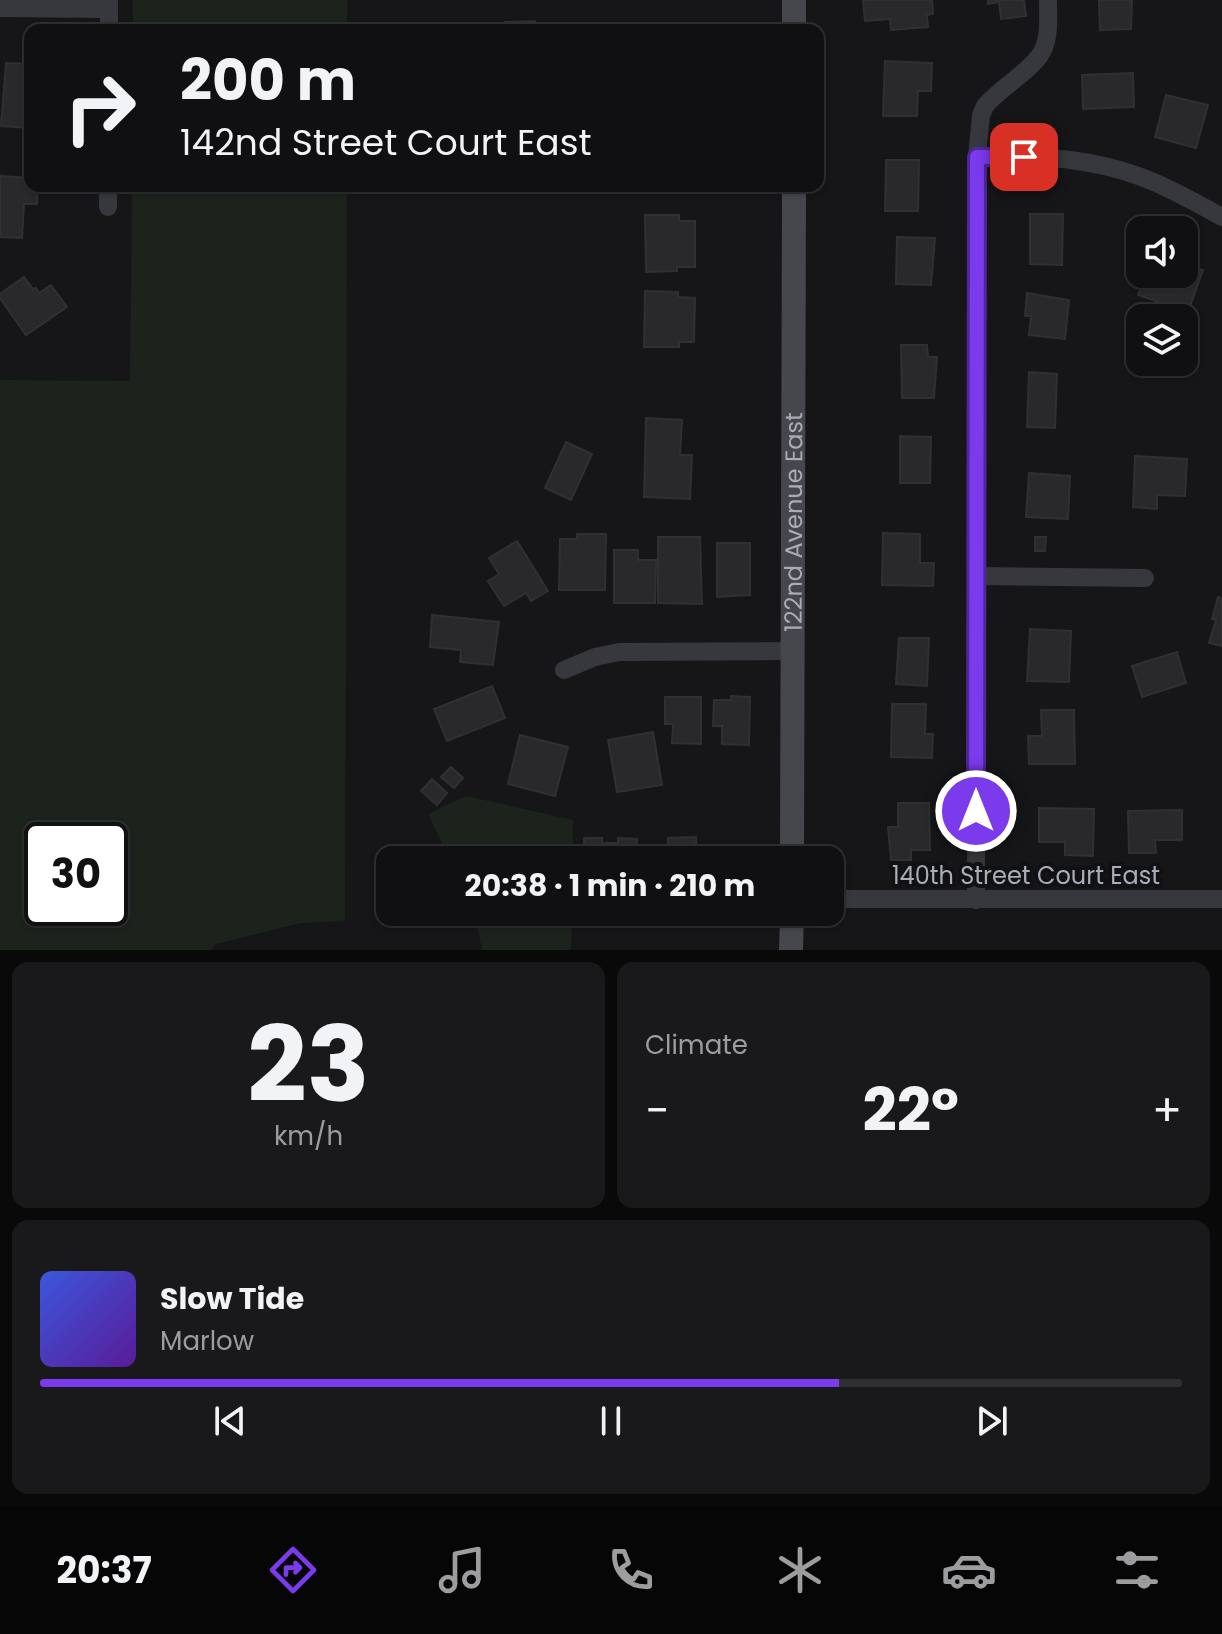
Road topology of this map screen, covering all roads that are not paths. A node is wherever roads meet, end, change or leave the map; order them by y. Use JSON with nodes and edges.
{"nodes":[{"id":1,"x":794,"y":0,"type":"edge"},
{"id":2,"x":1048,"y":0,"type":"edge"},
{"id":3,"x":109,"y":5,"type":"edge"},
{"id":4,"x":0,"y":8,"type":"edge"},
{"id":5,"x":794,"y":24,"type":"edge"},
{"id":6,"x":977,"y":157,"type":"junction"},
{"id":7,"x":108,"y":192,"type":"edge"},
{"id":8,"x":794,"y":192,"type":"edge"},
{"id":9,"x":108,"y":207,"type":"dead end"},
{"id":10,"x":1222,"y":217,"type":"edge"},
{"id":11,"x":977,"y":576,"type":"junction"},
{"id":12,"x":1145,"y":578,"type":"dead end"},
{"id":13,"x":792,"y":651,"type":"junction"},
{"id":14,"x":564,"y":670,"type":"dead end"},
{"id":15,"x":792,"y":846,"type":"edge"},
{"id":16,"x":844,"y":899,"type":"edge"},
{"id":17,"x":1222,"y":899,"type":"edge"},
{"id":18,"x":976,"y":900,"type":"junction"},
{"id":19,"x":792,"y":926,"type":"edge"},
{"id":20,"x":791,"y":950,"type":"edge"}],
"edges":[{"from":1,"to":5,"type":"main road"},
{"from":2,"to":6,"type":"street"},
{"from":3,"to":4,"type":"street"},
{"from":6,"to":10,"type":"street"},
{"from":6,"to":11,"type":"street"},
{"from":7,"to":9,"type":"street"},
{"from":8,"to":13,"type":"main road","name":"122nd Avenue East"},
{"from":11,"to":12,"type":"street"},
{"from":11,"to":18,"type":"street"},
{"from":13,"to":14,"type":"street"},
{"from":13,"to":15,"type":"main road","name":"122nd Avenue East"},
{"from":16,"to":18,"type":"street","name":"140th Street Court East"},
{"from":17,"to":18,"type":"street","name":"140th Street Court East"},
{"from":19,"to":20,"type":"main road"}]}
